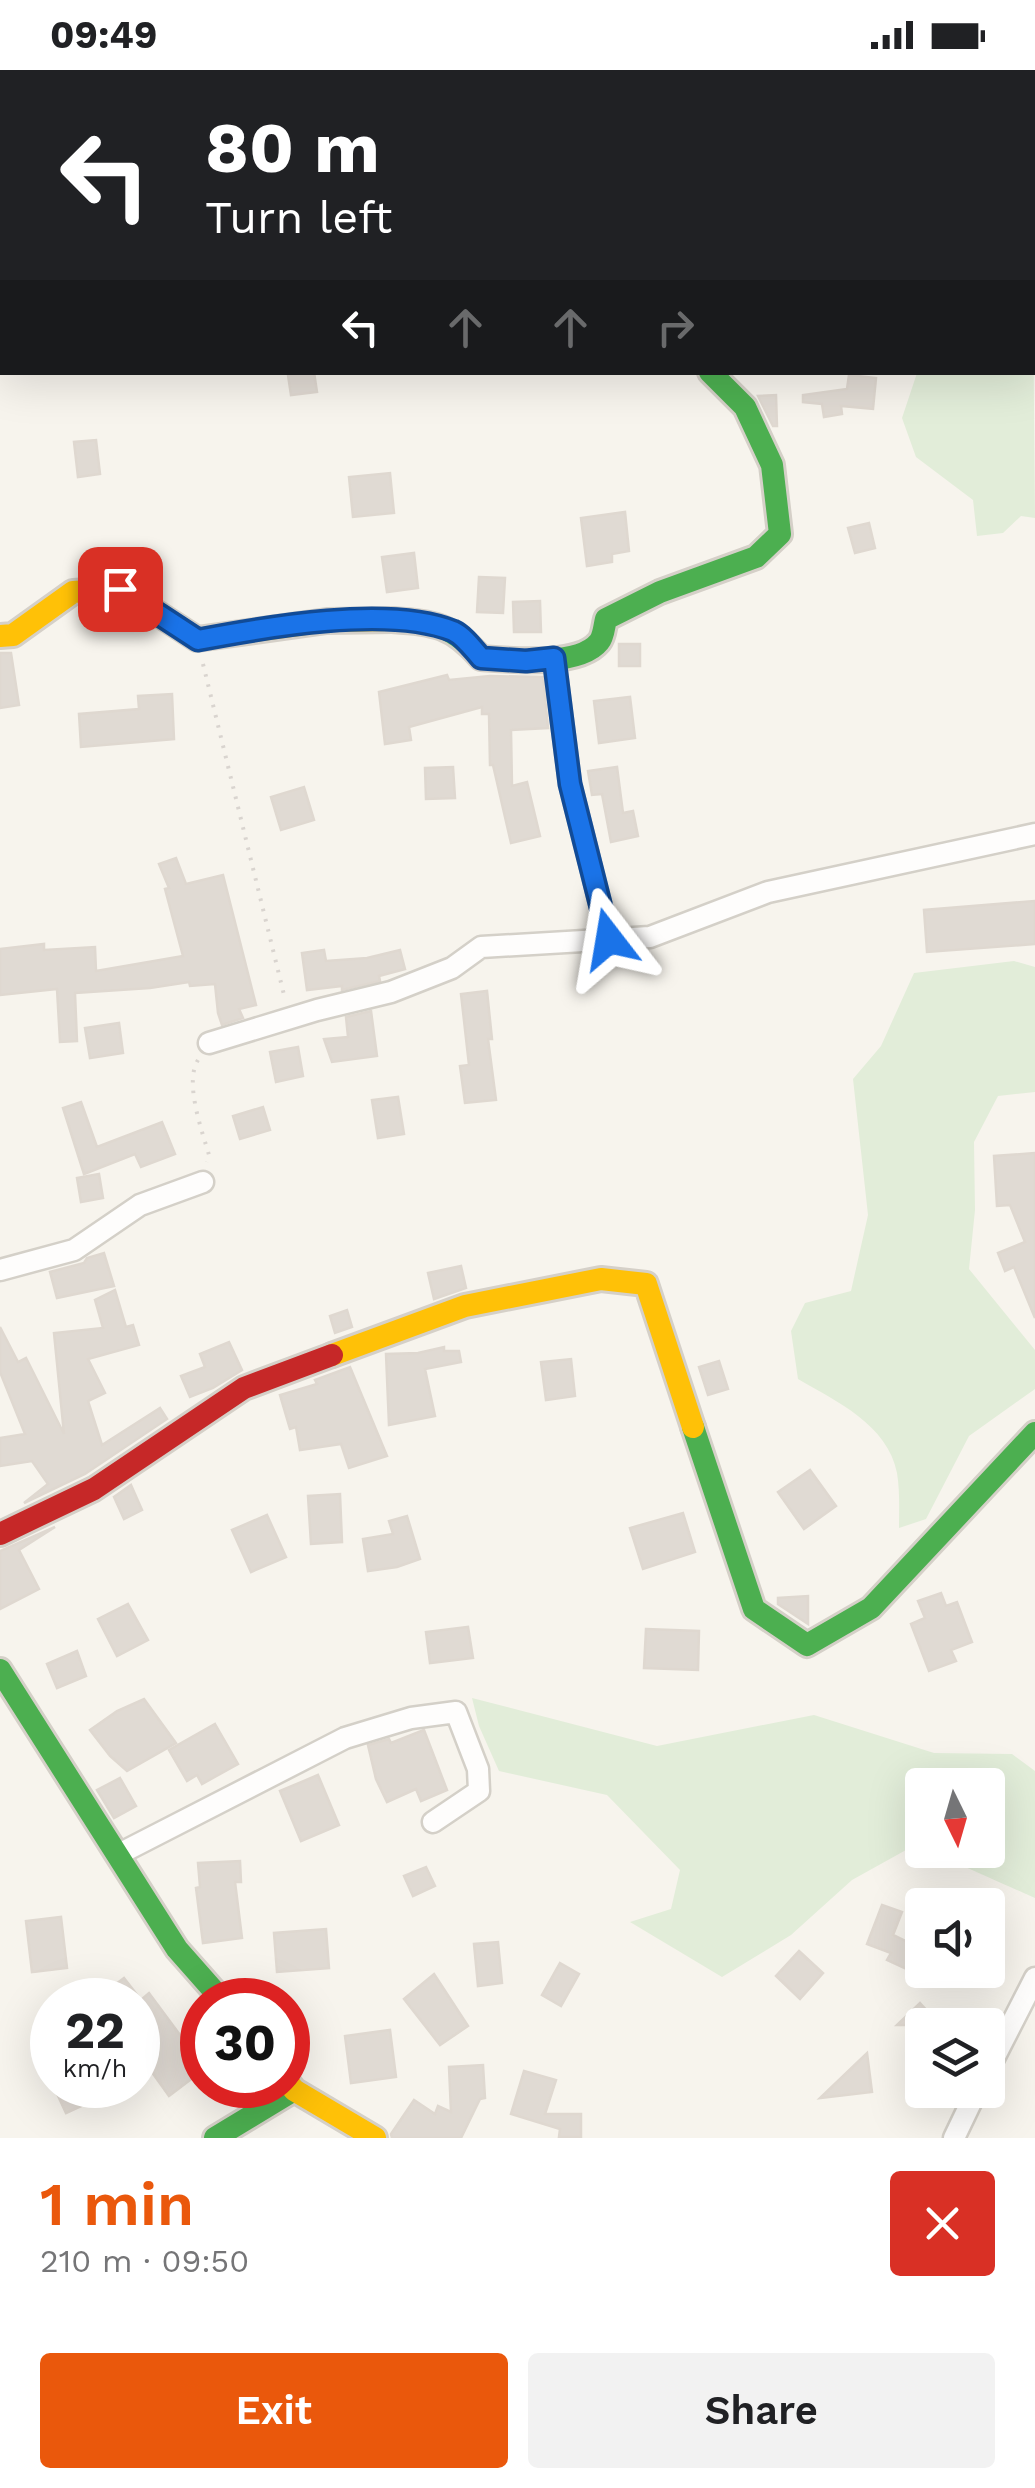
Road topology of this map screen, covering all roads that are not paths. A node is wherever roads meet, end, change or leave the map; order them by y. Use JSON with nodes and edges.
{"nodes":[{"id":1,"x":713,"y":375,"type":"edge"},
{"id":2,"x":0,"y":636,"type":"edge"},
{"id":3,"x":554,"y":658,"type":"junction"},
{"id":4,"x":1035,"y":834,"type":"edge"},
{"id":5,"x":609,"y":939,"type":"junction"},
{"id":6,"x":209,"y":1042,"type":"road end"},
{"id":7,"x":203,"y":1182,"type":"road end"},
{"id":8,"x":0,"y":1270,"type":"edge"},
{"id":9,"x":1035,"y":1433,"type":"edge"},
{"id":10,"x":0,"y":1534,"type":"edge"},
{"id":11,"x":0,"y":1670,"type":"edge"},
{"id":12,"x":433,"y":1822,"type":"dead end"},
{"id":13,"x":117,"y":1856,"type":"junction"},
{"id":14,"x":202,"y":1978,"type":"edge"},
{"id":15,"x":1035,"y":1978,"type":"edge"},
{"id":16,"x":1005,"y":2037,"type":"edge"},
{"id":17,"x":310,"y":2098,"type":"edge"},
{"id":18,"x":258,"y":2108,"type":"edge"},
{"id":19,"x":969,"y":2108,"type":"edge"},
{"id":20,"x":214,"y":2138,"type":"edge"},
{"id":21,"x":376,"y":2138,"type":"edge"},
{"id":22,"x":954,"y":2138,"type":"edge"}],
"edges":[{"from":1,"to":3,"type":"street"},
{"from":2,"to":3,"type":"street"},
{"from":3,"to":5,"type":"street"},
{"from":4,"to":5,"type":"street"},
{"from":5,"to":6,"type":"street"},
{"from":7,"to":8,"type":"street"},
{"from":9,"to":10,"type":"street"},
{"from":11,"to":13,"type":"street"},
{"from":12,"to":13,"type":"street"},
{"from":13,"to":14,"type":"street"},
{"from":15,"to":16,"type":"street"},
{"from":17,"to":21,"type":"street"},
{"from":18,"to":20,"type":"street"},
{"from":19,"to":22,"type":"street"}]}
